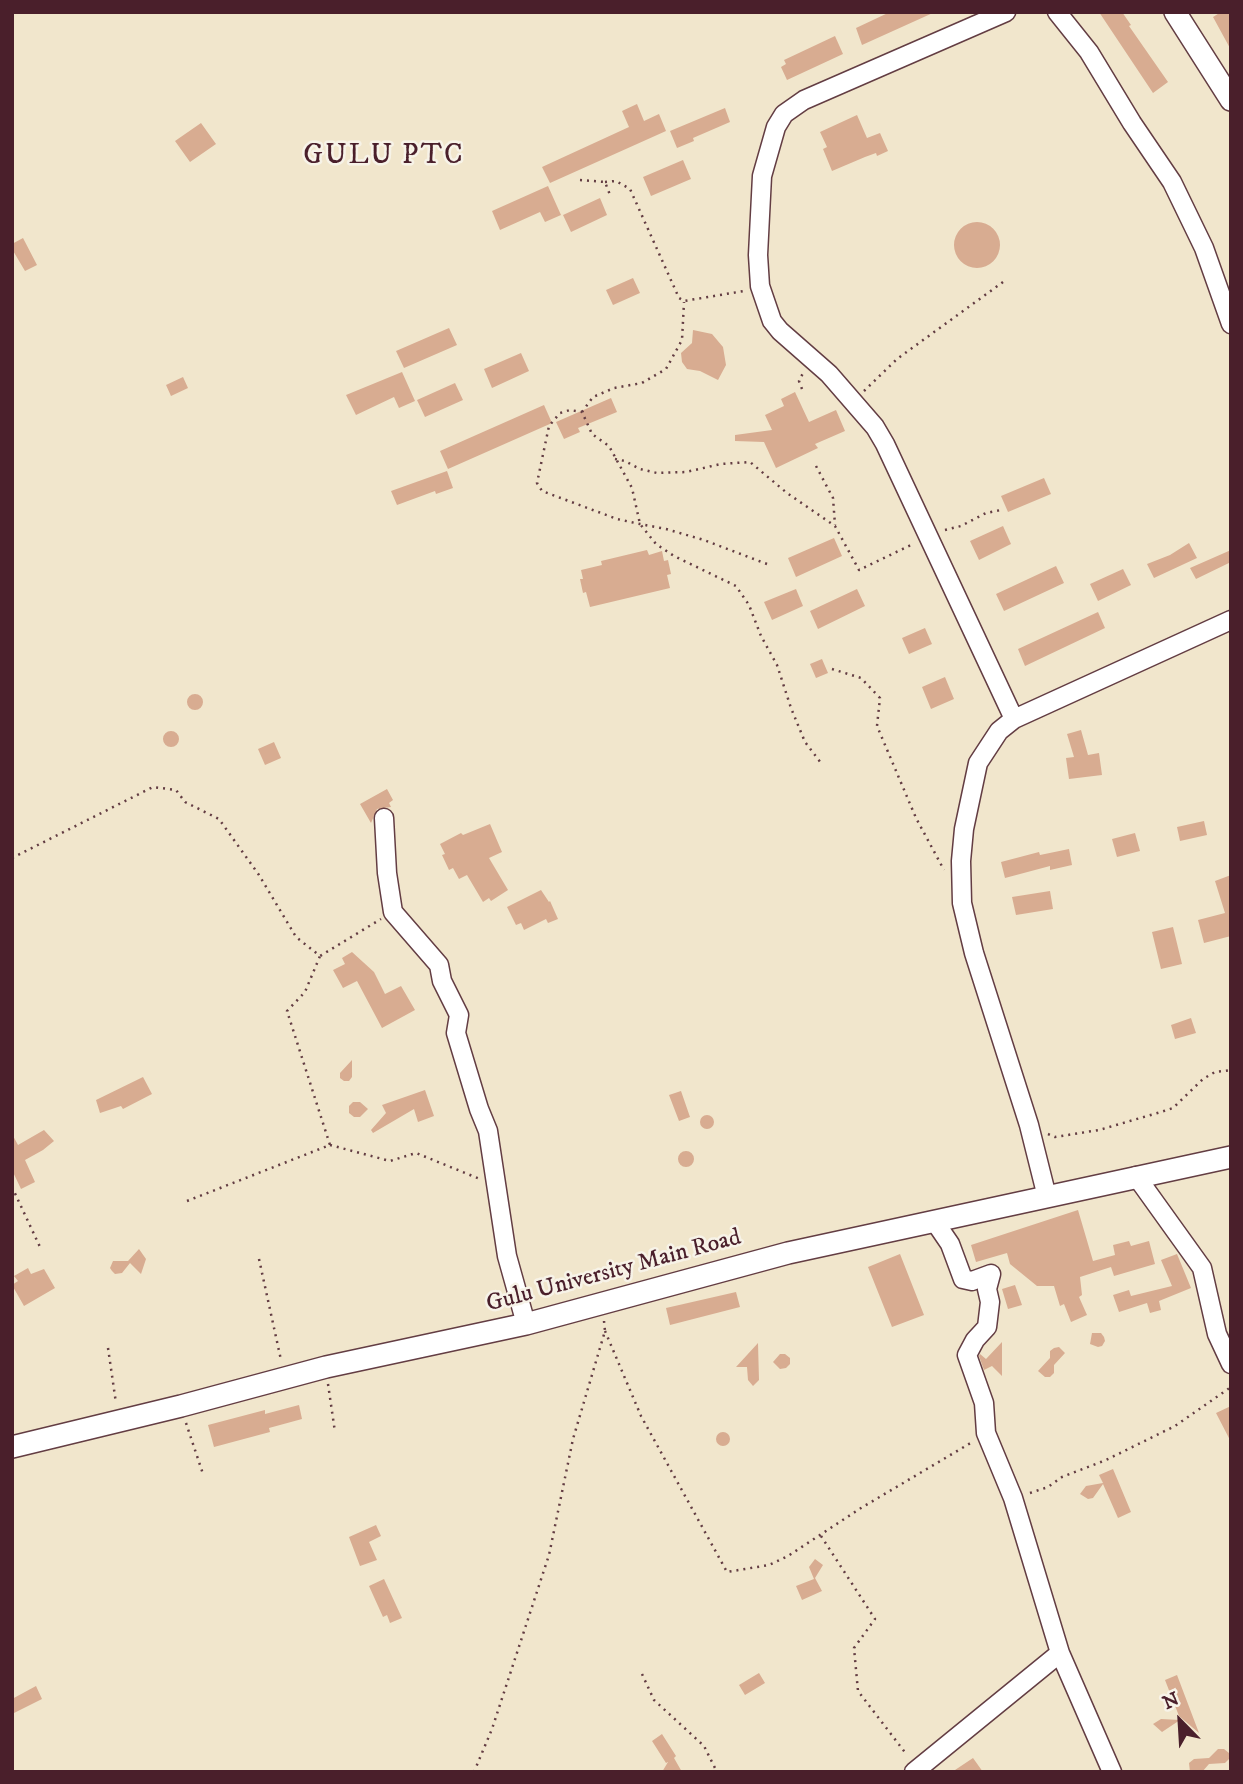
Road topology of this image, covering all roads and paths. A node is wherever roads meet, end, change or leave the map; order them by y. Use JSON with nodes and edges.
{"nodes":[{"id":1,"x":1006,"y":12,"type":"edge"},
{"id":2,"x":1057,"y":12,"type":"edge"},
{"id":3,"x":1175,"y":12,"type":"edge"},
{"id":4,"x":1231,"y":100,"type":"edge"},
{"id":5,"x":580,"y":180,"type":"dead end"},
{"id":6,"x":605,"y":182,"type":"junction"},
{"id":7,"x":610,"y":195,"type":"dead end"},
{"id":8,"x":1003,"y":282,"type":"dead end"},
{"id":9,"x":760,"y":286,"type":"junction"},
{"id":10,"x":684,"y":301,"type":"junction"},
{"id":11,"x":1231,"y":324,"type":"edge"},
{"id":12,"x":855,"y":402,"type":"junction"},
{"id":13,"x":582,"y":412,"type":"junction"},
{"id":14,"x":614,"y":459,"type":"junction"},
{"id":15,"x":816,"y":466,"type":"dead end"},
{"id":16,"x":640,"y":524,"type":"junction"},
{"id":17,"x":835,"y":526,"type":"junction"},
{"id":18,"x":767,"y":564,"type":"dead end"},
{"id":19,"x":861,"y":571,"type":"dead end"},
{"id":20,"x":1231,"y":620,"type":"edge"},
{"id":21,"x":832,"y":669,"type":"dead end"},
{"id":22,"x":1014,"y":719,"type":"junction"},
{"id":23,"x":821,"y":763,"type":"dead end"},
{"id":24,"x":384,"y":818,"type":"dead end"},
{"id":25,"x":12,"y":858,"type":"edge"},
{"id":26,"x":949,"y":879,"type":"dead end"},
{"id":27,"x":393,"y":912,"type":"junction"},
{"id":28,"x":320,"y":956,"type":"junction"},
{"id":29,"x":1231,"y":1070,"type":"edge"},
{"id":30,"x":1029,"y":1125,"type":"junction"},
{"id":31,"x":331,"y":1145,"type":"junction"},
{"id":32,"x":1231,"y":1157,"type":"edge"},
{"id":33,"x":1136,"y":1176,"type":"junction"},
{"id":34,"x":495,"y":1185,"type":"junction"},
{"id":35,"x":12,"y":1188,"type":"edge"},
{"id":36,"x":1047,"y":1197,"type":"junction"},
{"id":37,"x":187,"y":1201,"type":"dead end"},
{"id":38,"x":935,"y":1222,"type":"junction"},
{"id":39,"x":40,"y":1247,"type":"dead end"},
{"id":40,"x":259,"y":1259,"type":"dead end"},
{"id":41,"x":603,"y":1304,"type":"junction"},
{"id":42,"x":526,"y":1324,"type":"junction"},
{"id":43,"x":605,"y":1331,"type":"junction"},
{"id":44,"x":108,"y":1348,"type":"dead end"},
{"id":45,"x":1231,"y":1364,"type":"edge"},
{"id":46,"x":326,"y":1367,"type":"junction"},
{"id":47,"x":284,"y":1377,"type":"junction"},
{"id":48,"x":1231,"y":1387,"type":"edge"},
{"id":49,"x":181,"y":1406,"type":"junction"},
{"id":50,"x":119,"y":1420,"type":"junction"},
{"id":51,"x":335,"y":1432,"type":"dead end"},
{"id":52,"x":986,"y":1433,"type":"junction"},
{"id":53,"x":12,"y":1447,"type":"edge"},
{"id":54,"x":203,"y":1474,"type":"dead end"},
{"id":55,"x":1013,"y":1498,"type":"junction"},
{"id":56,"x":821,"y":1536,"type":"junction"},
{"id":57,"x":1060,"y":1653,"type":"junction"},
{"id":58,"x":642,"y":1674,"type":"dead end"},
{"id":59,"x":916,"y":1770,"type":"edge"},
{"id":60,"x":474,"y":1772,"type":"edge"},
{"id":61,"x":717,"y":1772,"type":"edge"},
{"id":62,"x":1112,"y":1772,"type":"edge"}],
"edges":[{"from":1,"to":9,"type":"street"},
{"from":2,"to":11,"type":"street"},
{"from":3,"to":4,"type":"street"},
{"from":5,"to":6,"type":"path"},
{"from":6,"to":7,"type":"path"},
{"from":6,"to":10,"type":"path"},
{"from":8,"to":12,"type":"path"},
{"from":9,"to":10,"type":"path"},
{"from":9,"to":12,"type":"street"},
{"from":10,"to":13,"type":"path"},
{"from":12,"to":22,"type":"street"},
{"from":13,"to":14,"type":"path"},
{"from":13,"to":16,"type":"path"},
{"from":14,"to":16,"type":"path"},
{"from":14,"to":17,"type":"path"},
{"from":15,"to":17,"type":"path"},
{"from":16,"to":18,"type":"path"},
{"from":16,"to":23,"type":"path"},
{"from":17,"to":19,"type":"path"},
{"from":20,"to":22,"type":"street"},
{"from":21,"to":26,"type":"path"},
{"from":22,"to":30,"type":"street"},
{"from":24,"to":27,"type":"street"},
{"from":25,"to":28,"type":"path"},
{"from":27,"to":28,"type":"path"},
{"from":27,"to":34,"type":"street"},
{"from":28,"to":31,"type":"path"},
{"from":29,"to":30,"type":"path"},
{"from":30,"to":36,"type":"street"},
{"from":31,"to":34,"type":"path"},
{"from":31,"to":37,"type":"path"},
{"from":32,"to":33,"type":"street","name":"Gulu University Main Road"},
{"from":33,"to":36,"type":"street","name":"Gulu University Main Road"},
{"from":33,"to":45,"type":"street"},
{"from":34,"to":42,"type":"street"},
{"from":35,"to":39,"type":"path"},
{"from":36,"to":38,"type":"street","name":"Gulu University Main Road"},
{"from":38,"to":41,"type":"street","name":"Gulu University Main Road"},
{"from":38,"to":52,"type":"street"},
{"from":40,"to":47,"type":"path"},
{"from":41,"to":42,"type":"street","name":"Gulu University Main Road"},
{"from":41,"to":43,"type":"path"},
{"from":42,"to":46,"type":"street","name":"Gulu University Main Road"},
{"from":43,"to":56,"type":"path"},
{"from":43,"to":60,"type":"path"},
{"from":44,"to":50,"type":"path"},
{"from":46,"to":47,"type":"street","name":"Gulu University Main Road"},
{"from":46,"to":51,"type":"path"},
{"from":47,"to":49,"type":"street","name":"Gulu University Main Road"},
{"from":48,"to":55,"type":"path"},
{"from":49,"to":50,"type":"street","name":"Gulu University Main Road"},
{"from":49,"to":54,"type":"path"},
{"from":50,"to":53,"type":"street","name":"Gulu University Main Road"},
{"from":52,"to":55,"type":"street"},
{"from":52,"to":56,"type":"path"},
{"from":55,"to":57,"type":"street"},
{"from":56,"to":59,"type":"path"},
{"from":57,"to":59,"type":"street"},
{"from":57,"to":62,"type":"street"},
{"from":58,"to":61,"type":"path"}]}
